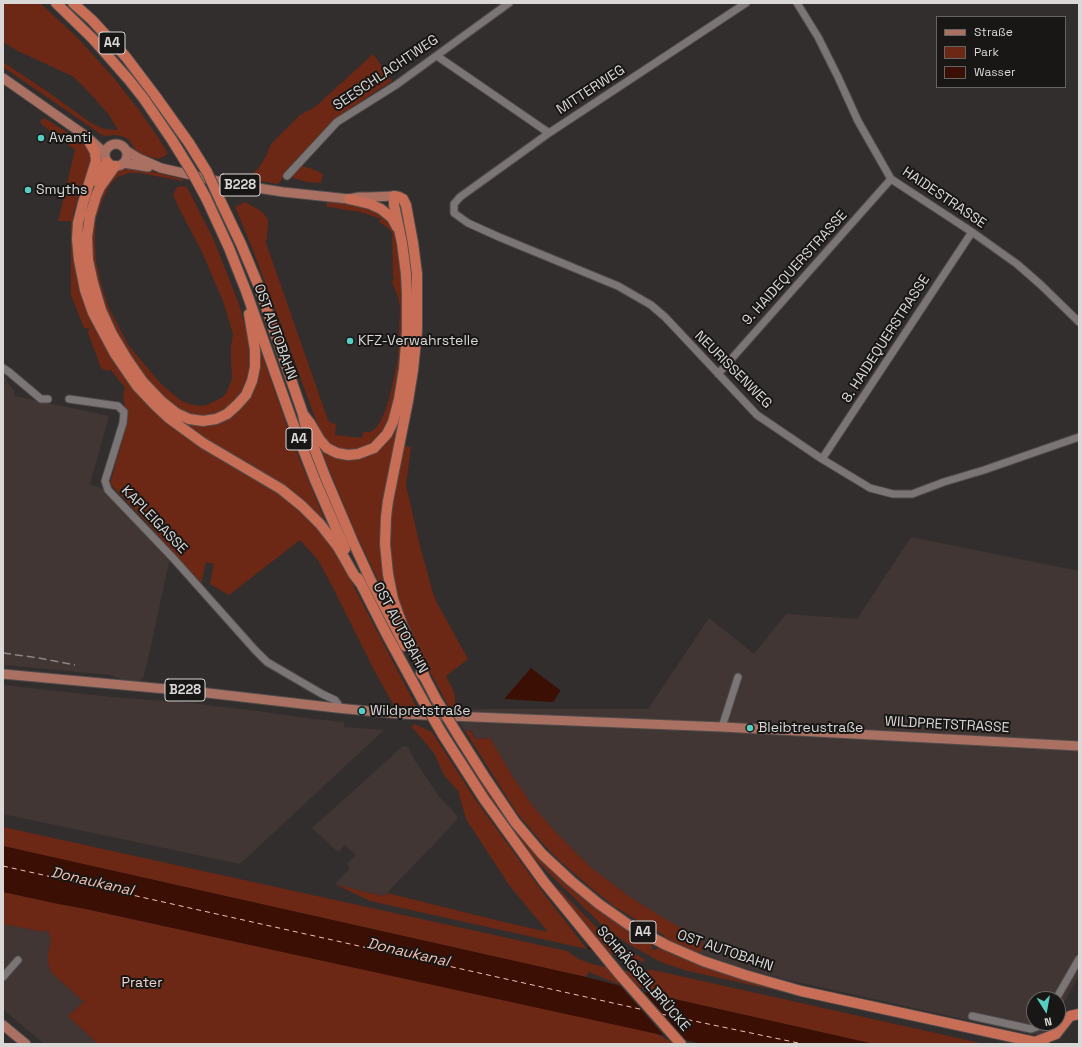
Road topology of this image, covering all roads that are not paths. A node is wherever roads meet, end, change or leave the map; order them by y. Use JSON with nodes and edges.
{"nodes":[{"id":1,"x":56,"y":3,"type":"edge"},
{"id":2,"x":73,"y":3,"type":"edge"},
{"id":3,"x":510,"y":3,"type":"edge"},
{"id":4,"x":746,"y":3,"type":"edge"},
{"id":5,"x":797,"y":3,"type":"edge"},
{"id":6,"x":437,"y":56,"type":"junction"},
{"id":7,"x":4,"y":79,"type":"edge"},
{"id":8,"x":549,"y":133,"type":"junction"},
{"id":9,"x":86,"y":136,"type":"junction"},
{"id":10,"x":111,"y":144,"type":"junction"},
{"id":11,"x":127,"y":151,"type":"junction"},
{"id":12,"x":113,"y":161,"type":"junction"},
{"id":13,"x":161,"y":168,"type":"junction"},
{"id":14,"x":287,"y":176,"type":"dead end"},
{"id":15,"x":891,"y":179,"type":"junction"},
{"id":16,"x":87,"y":191,"type":"junction"},
{"id":17,"x":394,"y":196,"type":"junction"},
{"id":18,"x":349,"y":199,"type":"junction"},
{"id":19,"x":454,"y":204,"type":"joint"},
{"id":20,"x":400,"y":231,"type":"junction"},
{"id":21,"x":972,"y":232,"type":"junction"},
{"id":22,"x":246,"y":291,"type":"junction"},
{"id":23,"x":1079,"y":322,"type":"edge"},
{"id":24,"x":3,"y":368,"type":"edge"},
{"id":25,"x":718,"y":374,"type":"junction"},
{"id":26,"x":48,"y":399,"type":"dead end"},
{"id":27,"x":69,"y":399,"type":"dead end"},
{"id":28,"x":303,"y":414,"type":"junction"},
{"id":29,"x":1079,"y":436,"type":"edge"},
{"id":30,"x":822,"y":459,"type":"junction"},
{"id":31,"x":361,"y":584,"type":"junction"},
{"id":32,"x":3,"y":674,"type":"edge"},
{"id":33,"x":738,"y":677,"type":"dead end"},
{"id":34,"x":425,"y":678,"type":"junction"},
{"id":35,"x":337,"y":708,"type":"junction"},
{"id":36,"x":722,"y":727,"type":"junction"},
{"id":37,"x":1079,"y":746,"type":"edge"},
{"id":38,"x":584,"y":932,"type":"joint"},
{"id":39,"x":1079,"y":959,"type":"edge"},
{"id":40,"x":18,"y":960,"type":"dead end"},
{"id":41,"x":3,"y":977,"type":"edge"},
{"id":42,"x":1061,"y":991,"type":"edge"},
{"id":43,"x":1079,"y":1014,"type":"edge"},
{"id":44,"x":972,"y":1016,"type":"dead end"},
{"id":45,"x":3,"y":1025,"type":"edge"},
{"id":46,"x":1026,"y":1028,"type":"edge"},
{"id":47,"x":1040,"y":1043,"type":"edge"},
{"id":48,"x":26,"y":1044,"type":"edge"},
{"id":49,"x":681,"y":1044,"type":"edge"}],
"edges":[{"from":1,"to":22,"type":"highway","name":"OST AUTOBAHN","number":"A4","bridge":true},
{"from":2,"to":28,"type":"highway","name":"OST AUTOBAHN","number":"A4","bridge":true},
{"from":3,"to":6,"type":"street","name":"SEESCHLACHTWEG"},
{"from":4,"to":8,"type":"street","name":"MITTERWEG"},
{"from":5,"to":15,"type":"street","name":"HAIDESTRASSE"},
{"from":6,"to":8,"type":"street"},
{"from":6,"to":14,"type":"street","name":"SEESCHLACHTWEG"},
{"from":7,"to":9,"type":"main road"},
{"from":8,"to":19,"type":"street","name":"MITTERWEG"},
{"from":9,"to":10,"type":"main road"},
{"from":9,"to":12,"type":"main road"},
{"from":9,"to":16,"type":"highway"},
{"from":10,"to":11,"type":"main road"},
{"from":10,"to":12,"type":"main road"},
{"from":11,"to":12,"type":"main road"},
{"from":11,"to":13,"type":"main road","number":"B228"},
{"from":12,"to":13,"type":"main road","number":"B228"},
{"from":12,"to":16,"type":"highway"},
{"from":12,"to":22,"type":"highway"},
{"from":13,"to":18,"type":"main road","number":"B228"},
{"from":15,"to":21,"type":"street","name":"HAIDESTRASSE"},
{"from":15,"to":25,"type":"street","name":"9. HAIDEQUERSTRASSE"},
{"from":16,"to":31,"type":"highway"},
{"from":17,"to":18,"type":"main road","number":"B228"},
{"from":17,"to":20,"type":"highway"},
{"from":17,"to":34,"type":"highway"},
{"from":18,"to":20,"type":"highway"},
{"from":19,"to":25,"type":"street","name":"NEURISSENWEG"},
{"from":20,"to":28,"type":"highway"},
{"from":21,"to":23,"type":"street","name":"HAIDESTRASSE"},
{"from":21,"to":30,"type":"street","name":"8. HAIDEQUERSTRASSE"},
{"from":22,"to":31,"type":"highway","name":"OST AUTOBAHN","number":"A4"},
{"from":24,"to":26,"type":"street"},
{"from":25,"to":30,"type":"street","name":"NEURISSENWEG"},
{"from":27,"to":35,"type":"street","name":"KAPLEIGASSE"},
{"from":28,"to":34,"type":"highway","name":"OST AUTOBAHN","number":"A4"},
{"from":29,"to":30,"type":"street","name":"NEURISSENWEG"},
{"from":31,"to":38,"type":"highway","name":"OST AUTOBAHN","number":"A4","bridge":true},
{"from":32,"to":35,"type":"main road","number":"B228"},
{"from":33,"to":36,"type":"street"},
{"from":34,"to":47,"type":"highway","name":"OST AUTOBAHN","number":"A4","bridge":true},
{"from":35,"to":36,"type":"main road","name":"WILDPRETSTRASSE"},
{"from":36,"to":37,"type":"main road","name":"WILDPRETSTRASSE"},
{"from":38,"to":49,"type":"highway","name":"SCHRÄGSEILBRÜCKE","number":"A4"},
{"from":39,"to":42,"type":"street"},
{"from":40,"to":41,"type":"street"},
{"from":43,"to":47,"type":"highway"},
{"from":44,"to":46,"type":"street"},
{"from":45,"to":48,"type":"main road"}]}
